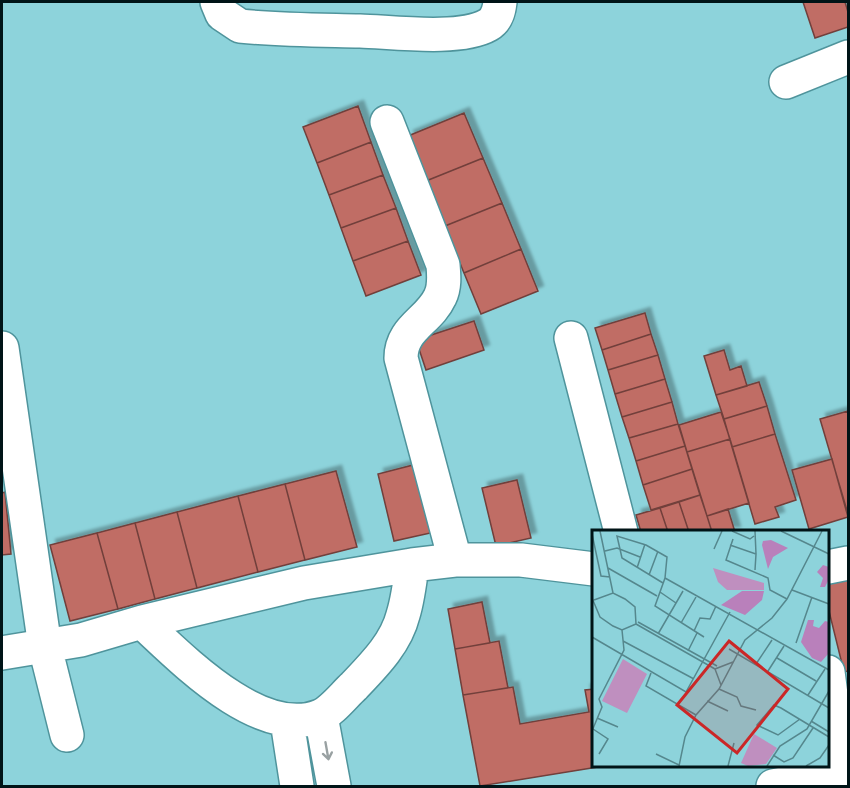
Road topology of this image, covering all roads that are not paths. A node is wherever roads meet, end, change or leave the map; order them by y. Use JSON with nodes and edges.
{"nodes":[{"id":1,"x":217,"y":2,"type":"edge"},
{"id":2,"x":500,"y":2,"type":"edge"},
{"id":3,"x":849,"y":57,"type":"edge"},
{"id":4,"x":786,"y":82,"type":"dead end"},
{"id":5,"x":387,"y":122,"type":"dead end"},
{"id":6,"x":571,"y":338,"type":"dead end"},
{"id":7,"x":2,"y":348,"type":"edge"},
{"id":8,"x":8,"y":425,"type":"edge"},
{"id":9,"x":621,"y":530,"type":"edge"},
{"id":10,"x":455,"y":560,"type":"junction"},
{"id":11,"x":849,"y":563,"type":"edge"},
{"id":12,"x":412,"y":566,"type":"junction"},
{"id":13,"x":829,"y":567,"type":"edge"},
{"id":14,"x":592,"y":569,"type":"edge"},
{"id":15,"x":142,"y":622,"type":"junction"},
{"id":16,"x":45,"y":647,"type":"junction"},
{"id":17,"x":2,"y":653,"type":"edge"},
{"id":18,"x":829,"y":680,"type":"edge"},
{"id":19,"x":321,"y":716,"type":"junction"},
{"id":20,"x":287,"y":721,"type":"junction"},
{"id":21,"x":67,"y":735,"type":"dead end"},
{"id":22,"x":842,"y":779,"type":"edge"},
{"id":23,"x":297,"y":786,"type":"edge"},
{"id":24,"x":334,"y":786,"type":"edge"},
{"id":25,"x":773,"y":786,"type":"edge"}],
"edges":[{"from":1,"to":2,"type":"street"},
{"from":3,"to":4,"type":"street"},
{"from":5,"to":10,"type":"street"},
{"from":6,"to":9,"type":"street"},
{"from":7,"to":8,"type":"street"},
{"from":8,"to":16,"type":"street"},
{"from":10,"to":12,"type":"street"},
{"from":10,"to":14,"type":"street"},
{"from":11,"to":13,"type":"street"},
{"from":12,"to":15,"type":"street"},
{"from":12,"to":19,"type":"street"},
{"from":15,"to":16,"type":"street"},
{"from":15,"to":20,"type":"street"},
{"from":16,"to":17,"type":"street"},
{"from":16,"to":21,"type":"street"},
{"from":18,"to":22,"type":"street"},
{"from":19,"to":20,"type":"street"},
{"from":19,"to":24,"type":"street","one_way":true},
{"from":20,"to":23,"type":"street"},
{"from":22,"to":25,"type":"street"}]}
